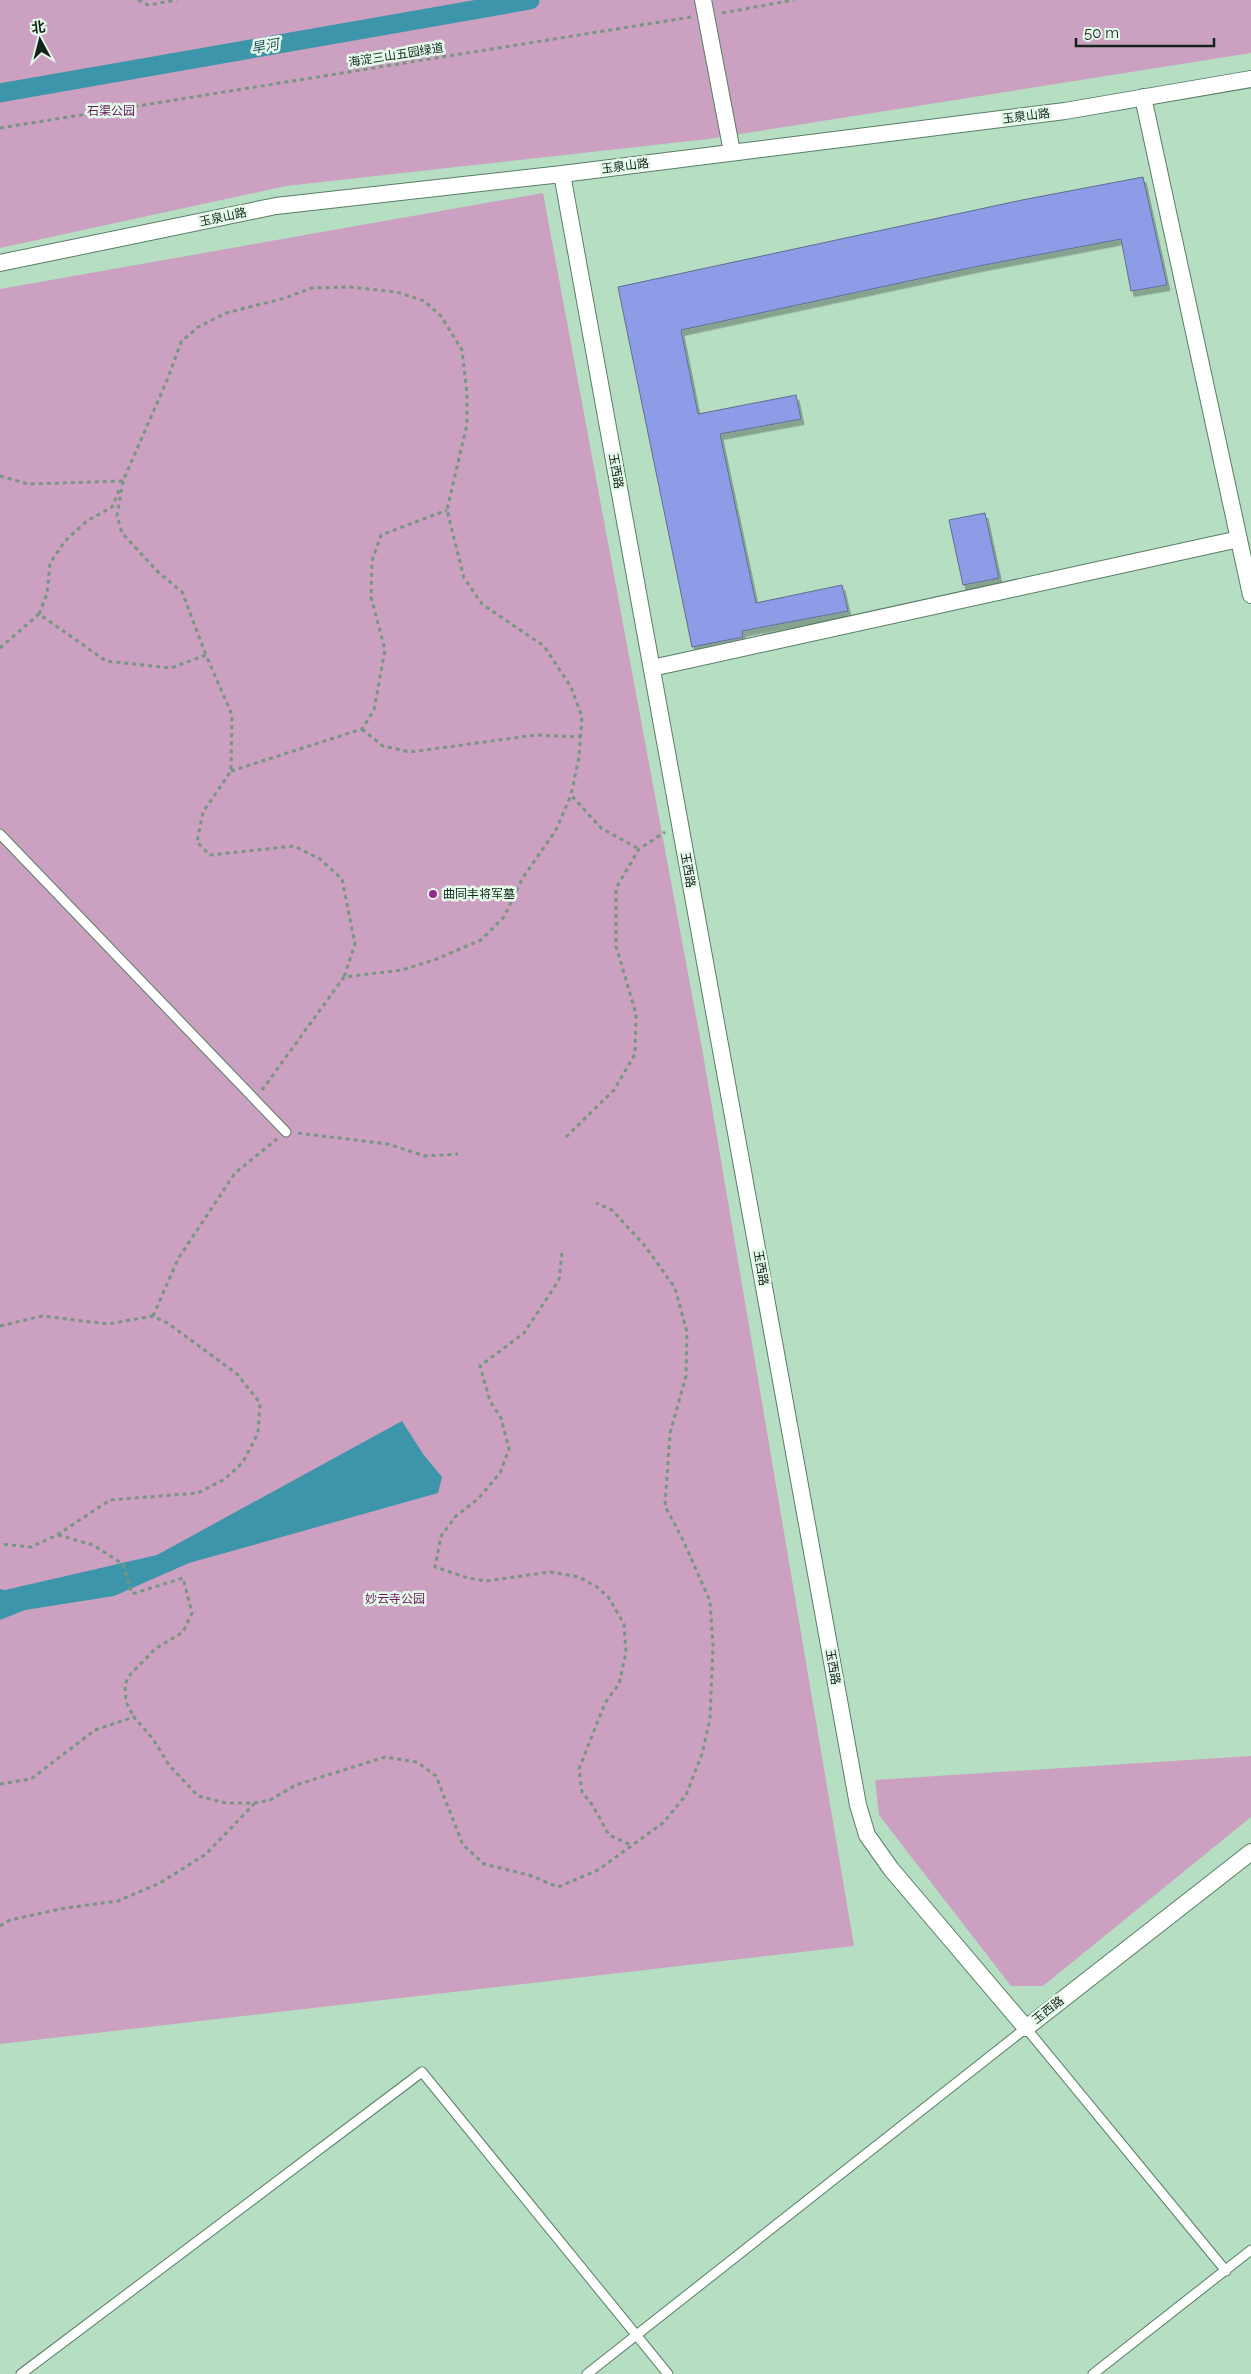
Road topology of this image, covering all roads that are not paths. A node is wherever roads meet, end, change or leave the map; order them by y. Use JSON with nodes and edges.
{"nodes":[{"id":1,"x":705,"y":8,"type":"edge"},
{"id":2,"x":1251,"y":79,"type":"edge"},
{"id":3,"x":1143,"y":97,"type":"junction"},
{"id":4,"x":732,"y":152,"type":"junction"},
{"id":5,"x":562,"y":174,"type":"junction"},
{"id":6,"x":0,"y":263,"type":"edge"},
{"id":7,"x":1239,"y":538,"type":"junction"},
{"id":8,"x":1251,"y":595,"type":"edge"},
{"id":9,"x":652,"y":668,"type":"junction"},
{"id":10,"x":0,"y":834,"type":"edge"},
{"id":11,"x":286,"y":1132,"type":"road end"},
{"id":12,"x":1251,"y":1852,"type":"edge"},
{"id":13,"x":1026,"y":2028,"type":"junction"},
{"id":14,"x":1251,"y":2250,"type":"edge"},
{"id":15,"x":1226,"y":2270,"type":"junction"},
{"id":16,"x":636,"y":2336,"type":"junction"},
{"id":17,"x":21,"y":2374,"type":"edge"},
{"id":18,"x":588,"y":2374,"type":"edge"},
{"id":19,"x":668,"y":2374,"type":"edge"},
{"id":20,"x":1093,"y":2374,"type":"edge"}],
"edges":[{"from":1,"to":4,"type":"street"},
{"from":2,"to":3,"type":"street","name":"玉泉山路"},
{"from":3,"to":4,"type":"street","name":"玉泉山路"},
{"from":3,"to":7,"type":"street"},
{"from":4,"to":5,"type":"street","name":"玉泉山路"},
{"from":5,"to":6,"type":"street","name":"玉泉山路"},
{"from":5,"to":9,"type":"street","name":"玉西路"},
{"from":7,"to":8,"type":"street"},
{"from":7,"to":9,"type":"street"},
{"from":9,"to":13,"type":"street","name":"玉西路"},
{"from":10,"to":11,"type":"lane"},
{"from":12,"to":13,"type":"street","name":"玉西路"},
{"from":13,"to":15,"type":"lane"},
{"from":13,"to":16,"type":"lane"},
{"from":14,"to":15,"type":"lane"},
{"from":15,"to":20,"type":"lane"},
{"from":16,"to":17,"type":"lane"},
{"from":16,"to":18,"type":"lane"},
{"from":16,"to":19,"type":"lane"}]}
